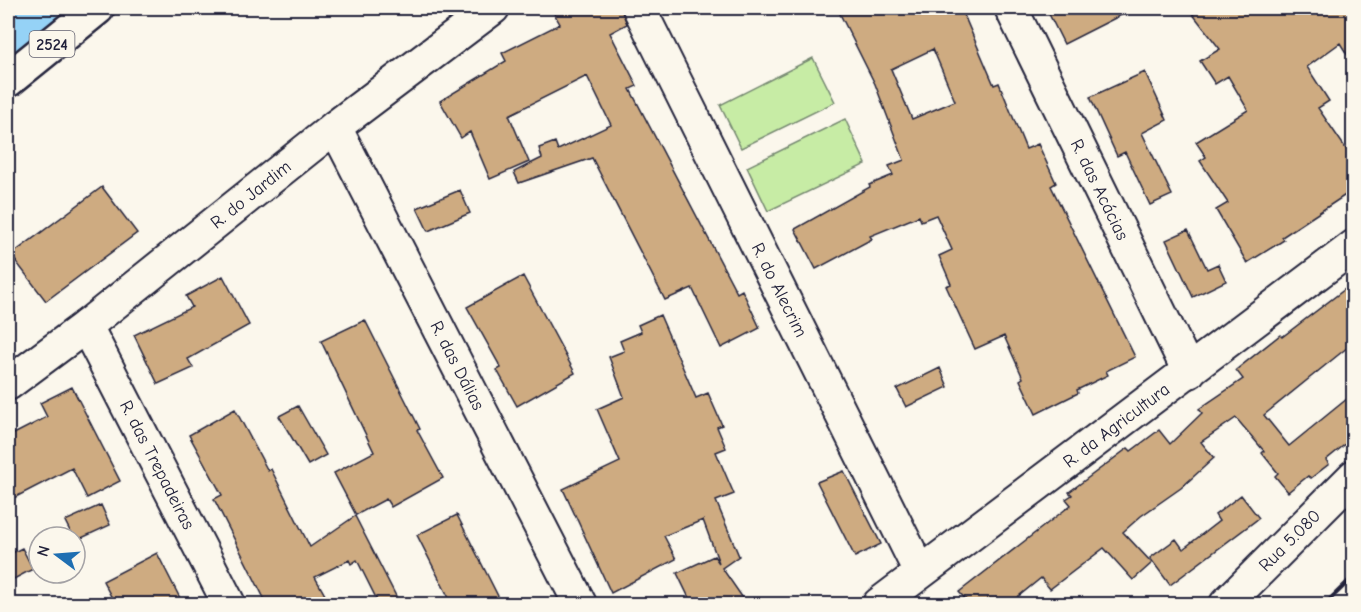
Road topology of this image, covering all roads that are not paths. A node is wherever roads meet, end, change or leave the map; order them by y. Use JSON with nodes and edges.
{"nodes":[{"id":1,"x":97,"y":8,"type":"edge"},
{"id":2,"x":493,"y":8,"type":"edge"},
{"id":3,"x":639,"y":8,"type":"edge"},
{"id":4,"x":1011,"y":8,"type":"edge"},
{"id":5,"x":8,"y":80,"type":"edge"},
{"id":6,"x":335,"y":127,"type":"junction"},
{"id":7,"x":1353,"y":246,"type":"edge"},
{"id":8,"x":86,"y":326,"type":"junction"},
{"id":9,"x":1189,"y":372,"type":"junction"},
{"id":10,"x":8,"y":384,"type":"edge"},
{"id":11,"x":1353,"y":476,"type":"edge"},
{"id":12,"x":920,"y":572,"type":"junction"},
{"id":13,"x":229,"y":604,"type":"edge"},
{"id":14,"x":580,"y":604,"type":"edge"},
{"id":15,"x":879,"y":604,"type":"edge"},
{"id":16,"x":1226,"y":604,"type":"edge"}],
"edges":[{"from":1,"to":5,"type":"main road","number":"2524"},
{"from":2,"to":6,"type":"street","name":"R. do Jardim"},
{"from":3,"to":12,"type":"street","name":"R. do Alecrim"},
{"from":4,"to":9,"type":"street","name":"R. das Acácias"},
{"from":6,"to":8,"type":"street","name":"R. do Jardim"},
{"from":6,"to":14,"type":"street","name":"R. das Dálias"},
{"from":7,"to":9,"type":"street","name":"R. da Agricultura"},
{"from":8,"to":10,"type":"street","name":"R. do Jardim"},
{"from":8,"to":13,"type":"street","name":"R. das Trepadeiras"},
{"from":9,"to":12,"type":"street","name":"R. da Agricultura"},
{"from":11,"to":16,"type":"street","name":"Rua 5.080"},
{"from":12,"to":15,"type":"street","name":"R. da Agricultura"}]}
